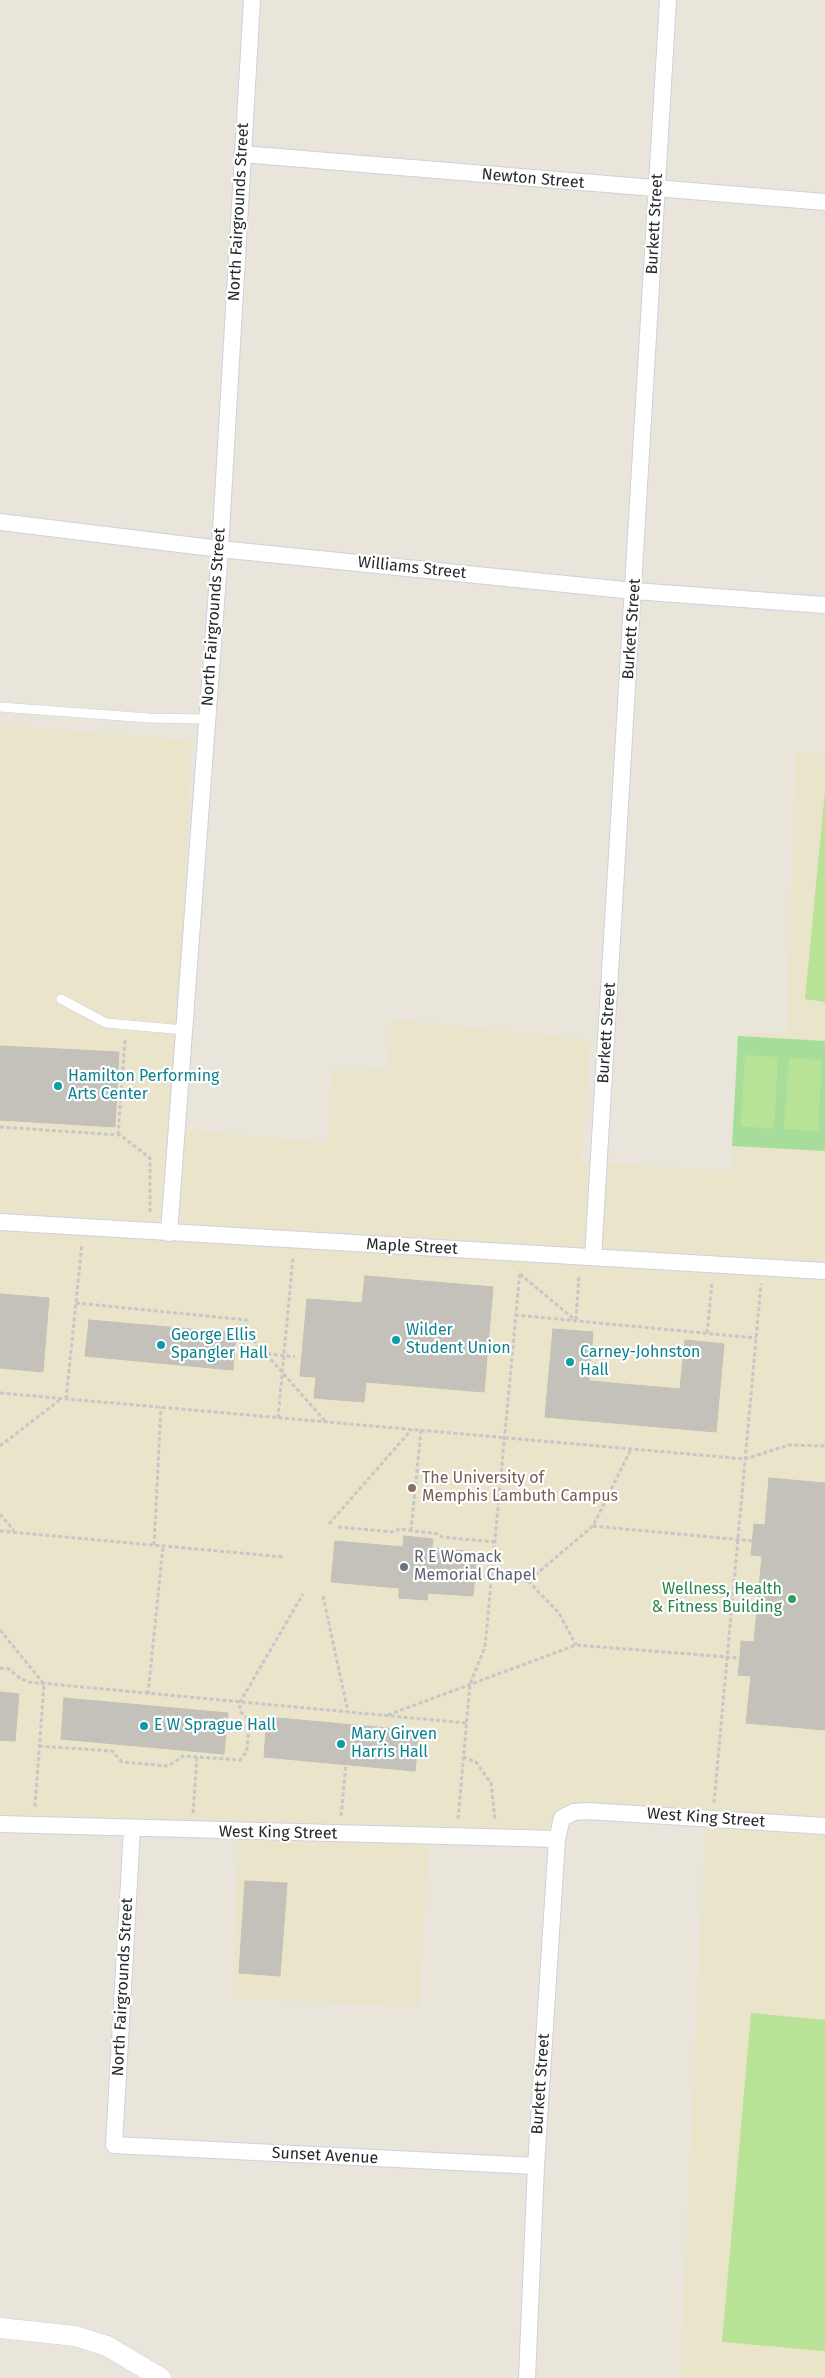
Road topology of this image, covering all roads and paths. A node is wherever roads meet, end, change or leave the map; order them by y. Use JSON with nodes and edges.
{"nodes":[{"id":1,"x":252,"y":0,"type":"edge"},
{"id":2,"x":668,"y":0,"type":"edge"},
{"id":3,"x":242,"y":154,"type":"junction"},
{"id":4,"x":658,"y":189,"type":"junction"},
{"id":5,"x":825,"y":202,"type":"edge"},
{"id":6,"x":0,"y":522,"type":"edge"},
{"id":7,"x":220,"y":548,"type":"junction"},
{"id":8,"x":634,"y":591,"type":"junction"},
{"id":9,"x":825,"y":605,"type":"edge"},
{"id":10,"x":0,"y":707,"type":"edge"},
{"id":11,"x":207,"y":719,"type":"junction"},
{"id":12,"x":61,"y":998,"type":"dead end"},
{"id":13,"x":184,"y":1030,"type":"junction"},
{"id":14,"x":125,"y":1040,"type":"dead end"},
{"id":15,"x":0,"y":1127,"type":"edge"},
{"id":16,"x":118,"y":1135,"type":"junction"},
{"id":17,"x":150,"y":1221,"type":"dead end"},
{"id":18,"x":0,"y":1222,"type":"edge"},
{"id":19,"x":168,"y":1233,"type":"junction"},
{"id":20,"x":82,"y":1243,"type":"dead end"},
{"id":21,"x":293,"y":1257,"type":"dead end"},
{"id":22,"x":593,"y":1258,"type":"junction"},
{"id":23,"x":521,"y":1265,"type":"dead end"},
{"id":24,"x":762,"y":1268,"type":"junction"},
{"id":25,"x":825,"y":1271,"type":"edge"},
{"id":26,"x":520,"y":1274,"type":"junction"},
{"id":27,"x":579,"y":1275,"type":"dead end"},
{"id":28,"x":712,"y":1283,"type":"dead end"},
{"id":29,"x":76,"y":1303,"type":"junction"},
{"id":30,"x":515,"y":1315,"type":"junction"},
{"id":31,"x":576,"y":1320,"type":"junction"},
{"id":32,"x":245,"y":1330,"type":"junction"},
{"id":33,"x":707,"y":1333,"type":"junction"},
{"id":34,"x":756,"y":1338,"type":"junction"},
{"id":35,"x":267,"y":1354,"type":"junction"},
{"id":36,"x":284,"y":1356,"type":"junction"},
{"id":37,"x":295,"y":1357,"type":"dead end"},
{"id":38,"x":283,"y":1372,"type":"junction"},
{"id":39,"x":0,"y":1393,"type":"edge"},
{"id":40,"x":64,"y":1398,"type":"junction"},
{"id":41,"x":161,"y":1407,"type":"junction"},
{"id":42,"x":278,"y":1418,"type":"junction"},
{"id":43,"x":326,"y":1422,"type":"junction"},
{"id":44,"x":412,"y":1430,"type":"junction"},
{"id":45,"x":421,"y":1430,"type":"junction"},
{"id":46,"x":504,"y":1438,"type":"junction"},
{"id":47,"x":0,"y":1446,"type":"edge"},
{"id":48,"x":825,"y":1446,"type":"edge"},
{"id":49,"x":631,"y":1449,"type":"junction"},
{"id":50,"x":745,"y":1459,"type":"junction"},
{"id":51,"x":0,"y":1514,"type":"edge"},
{"id":52,"x":329,"y":1524,"type":"dead end"},
{"id":53,"x":593,"y":1526,"type":"junction"},
{"id":54,"x":338,"y":1527,"type":"dead end"},
{"id":55,"x":0,"y":1531,"type":"edge"},
{"id":56,"x":411,"y":1531,"type":"junction"},
{"id":57,"x":14,"y":1532,"type":"junction"},
{"id":58,"x":738,"y":1539,"type":"junction"},
{"id":59,"x":753,"y":1541,"type":"dead end"},
{"id":60,"x":495,"y":1542,"type":"junction"},
{"id":61,"x":154,"y":1545,"type":"junction"},
{"id":62,"x":163,"y":1546,"type":"junction"},
{"id":63,"x":284,"y":1557,"type":"dead end"},
{"id":64,"x":492,"y":1578,"type":"junction"},
{"id":65,"x":528,"y":1581,"type":"junction"},
{"id":66,"x":303,"y":1594,"type":"dead end"},
{"id":67,"x":323,"y":1596,"type":"dead end"},
{"id":68,"x":0,"y":1630,"type":"edge"},
{"id":69,"x":576,"y":1644,"type":"junction"},
{"id":70,"x":727,"y":1658,"type":"junction"},
{"id":71,"x":740,"y":1658,"type":"dead end"},
{"id":72,"x":0,"y":1668,"type":"edge"},
{"id":73,"x":44,"y":1684,"type":"junction"},
{"id":74,"x":470,"y":1684,"type":"junction"},
{"id":75,"x":148,"y":1694,"type":"junction"},
{"id":76,"x":240,"y":1702,"type":"junction"},
{"id":77,"x":348,"y":1712,"type":"junction"},
{"id":78,"x":387,"y":1716,"type":"junction"},
{"id":79,"x":466,"y":1723,"type":"junction"},
{"id":80,"x":39,"y":1746,"type":"junction"},
{"id":81,"x":196,"y":1756,"type":"junction"},
{"id":82,"x":463,"y":1757,"type":"junction"},
{"id":83,"x":346,"y":1764,"type":"dead end"},
{"id":84,"x":587,"y":1811,"type":"joint"},
{"id":85,"x":34,"y":1812,"type":"dead end"},
{"id":86,"x":192,"y":1817,"type":"dead end"},
{"id":87,"x":341,"y":1819,"type":"dead end"},
{"id":88,"x":713,"y":1819,"type":"junction"},
{"id":89,"x":458,"y":1820,"type":"dead end"},
{"id":90,"x":495,"y":1823,"type":"dead end"},
{"id":91,"x":0,"y":1824,"type":"edge"},
{"id":92,"x":825,"y":1826,"type":"edge"},
{"id":93,"x":132,"y":1830,"type":"junction"},
{"id":94,"x":557,"y":1839,"type":"junction"},
{"id":95,"x":114,"y":2145,"type":"joint"},
{"id":96,"x":536,"y":2166,"type":"junction"},
{"id":97,"x":0,"y":2328,"type":"edge"},
{"id":98,"x":161,"y":2378,"type":"edge"},
{"id":99,"x":527,"y":2378,"type":"edge"}],
"edges":[{"from":1,"to":3,"type":"street","name":"North Fairgrounds Street"},
{"from":2,"to":4,"type":"street","name":"Burkett Street"},
{"from":3,"to":4,"type":"street","name":"Newton Street"},
{"from":3,"to":7,"type":"street","name":"North Fairgrounds Street"},
{"from":4,"to":5,"type":"street","name":"Newton Street"},
{"from":4,"to":8,"type":"street","name":"Burkett Street"},
{"from":6,"to":7,"type":"street","name":"Williams Street"},
{"from":7,"to":8,"type":"street","name":"Williams Street"},
{"from":7,"to":11,"type":"street","name":"North Fairgrounds Street"},
{"from":8,"to":9,"type":"street","name":"Williams Street"},
{"from":8,"to":22,"type":"street","name":"Burkett Street"},
{"from":10,"to":11,"type":"lane"},
{"from":11,"to":13,"type":"street","name":"North Fairgrounds Street"},
{"from":12,"to":13,"type":"lane"},
{"from":13,"to":19,"type":"street","name":"North Fairgrounds Street"},
{"from":14,"to":16,"type":"path"},
{"from":15,"to":16,"type":"path"},
{"from":16,"to":17,"type":"path"},
{"from":18,"to":19,"type":"street","name":"Maple Street"},
{"from":19,"to":22,"type":"street","name":"Maple Street"},
{"from":20,"to":29,"type":"path"},
{"from":21,"to":36,"type":"path"},
{"from":22,"to":24,"type":"street","name":"Maple Street"},
{"from":23,"to":26,"type":"path"},
{"from":24,"to":25,"type":"street","name":"Maple Street"},
{"from":24,"to":34,"type":"path"},
{"from":26,"to":30,"type":"path"},
{"from":26,"to":31,"type":"path"},
{"from":27,"to":31,"type":"path"},
{"from":28,"to":33,"type":"path"},
{"from":29,"to":32,"type":"path"},
{"from":29,"to":40,"type":"path"},
{"from":30,"to":31,"type":"path"},
{"from":30,"to":46,"type":"path"},
{"from":31,"to":33,"type":"path"},
{"from":32,"to":35,"type":"path"},
{"from":32,"to":35,"type":"path"},
{"from":33,"to":34,"type":"path"},
{"from":34,"to":50,"type":"path"},
{"from":35,"to":36,"type":"path"},
{"from":35,"to":38,"type":"path"},
{"from":36,"to":37,"type":"path"},
{"from":36,"to":38,"type":"path"},
{"from":38,"to":42,"type":"path"},
{"from":38,"to":43,"type":"path"},
{"from":39,"to":40,"type":"path"},
{"from":40,"to":41,"type":"path"},
{"from":40,"to":47,"type":"path"},
{"from":41,"to":42,"type":"path"},
{"from":41,"to":61,"type":"path"},
{"from":42,"to":43,"type":"path"},
{"from":43,"to":44,"type":"path"},
{"from":44,"to":45,"type":"path"},
{"from":44,"to":52,"type":"path"},
{"from":45,"to":46,"type":"path"},
{"from":45,"to":56,"type":"path"},
{"from":46,"to":49,"type":"path"},
{"from":46,"to":60,"type":"path"},
{"from":48,"to":50,"type":"path"},
{"from":49,"to":50,"type":"path"},
{"from":49,"to":53,"type":"path"},
{"from":50,"to":58,"type":"path"},
{"from":51,"to":57,"type":"path"},
{"from":53,"to":58,"type":"path"},
{"from":53,"to":65,"type":"path"},
{"from":54,"to":56,"type":"path"},
{"from":55,"to":57,"type":"path"},
{"from":56,"to":60,"type":"path"},
{"from":57,"to":61,"type":"path"},
{"from":58,"to":59,"type":"path"},
{"from":58,"to":70,"type":"path"},
{"from":60,"to":64,"type":"path"},
{"from":61,"to":62,"type":"path"},
{"from":62,"to":63,"type":"path"},
{"from":62,"to":75,"type":"path"},
{"from":64,"to":65,"type":"path"},
{"from":64,"to":74,"type":"path"},
{"from":65,"to":69,"type":"path"},
{"from":66,"to":76,"type":"path"},
{"from":67,"to":77,"type":"path"},
{"from":68,"to":73,"type":"path"},
{"from":69,"to":70,"type":"path"},
{"from":69,"to":74,"type":"path"},
{"from":70,"to":71,"type":"path"},
{"from":70,"to":88,"type":"path"},
{"from":72,"to":73,"type":"path"},
{"from":73,"to":75,"type":"path"},
{"from":73,"to":80,"type":"path"},
{"from":74,"to":78,"type":"path"},
{"from":74,"to":79,"type":"path"},
{"from":75,"to":76,"type":"path"},
{"from":76,"to":77,"type":"path"},
{"from":76,"to":81,"type":"path"},
{"from":77,"to":78,"type":"path"},
{"from":78,"to":79,"type":"path"},
{"from":79,"to":82,"type":"path"},
{"from":80,"to":81,"type":"path"},
{"from":80,"to":85,"type":"path"},
{"from":81,"to":86,"type":"path"},
{"from":82,"to":89,"type":"path"},
{"from":82,"to":90,"type":"path"},
{"from":83,"to":87,"type":"path"},
{"from":84,"to":88,"type":"street","name":"West King Street"},
{"from":84,"to":94,"type":"street","name":"Burkett Street"},
{"from":88,"to":92,"type":"street","name":"West King Street"},
{"from":91,"to":93,"type":"street","name":"West King Street"},
{"from":93,"to":94,"type":"street","name":"West King Street"},
{"from":93,"to":95,"type":"street","name":"North Fairgrounds Street"},
{"from":94,"to":96,"type":"street","name":"Burkett Street"},
{"from":95,"to":96,"type":"street","name":"Sunset Avenue"},
{"from":96,"to":99,"type":"street","name":"Burkett Street"},
{"from":97,"to":98,"type":"street"}]}
